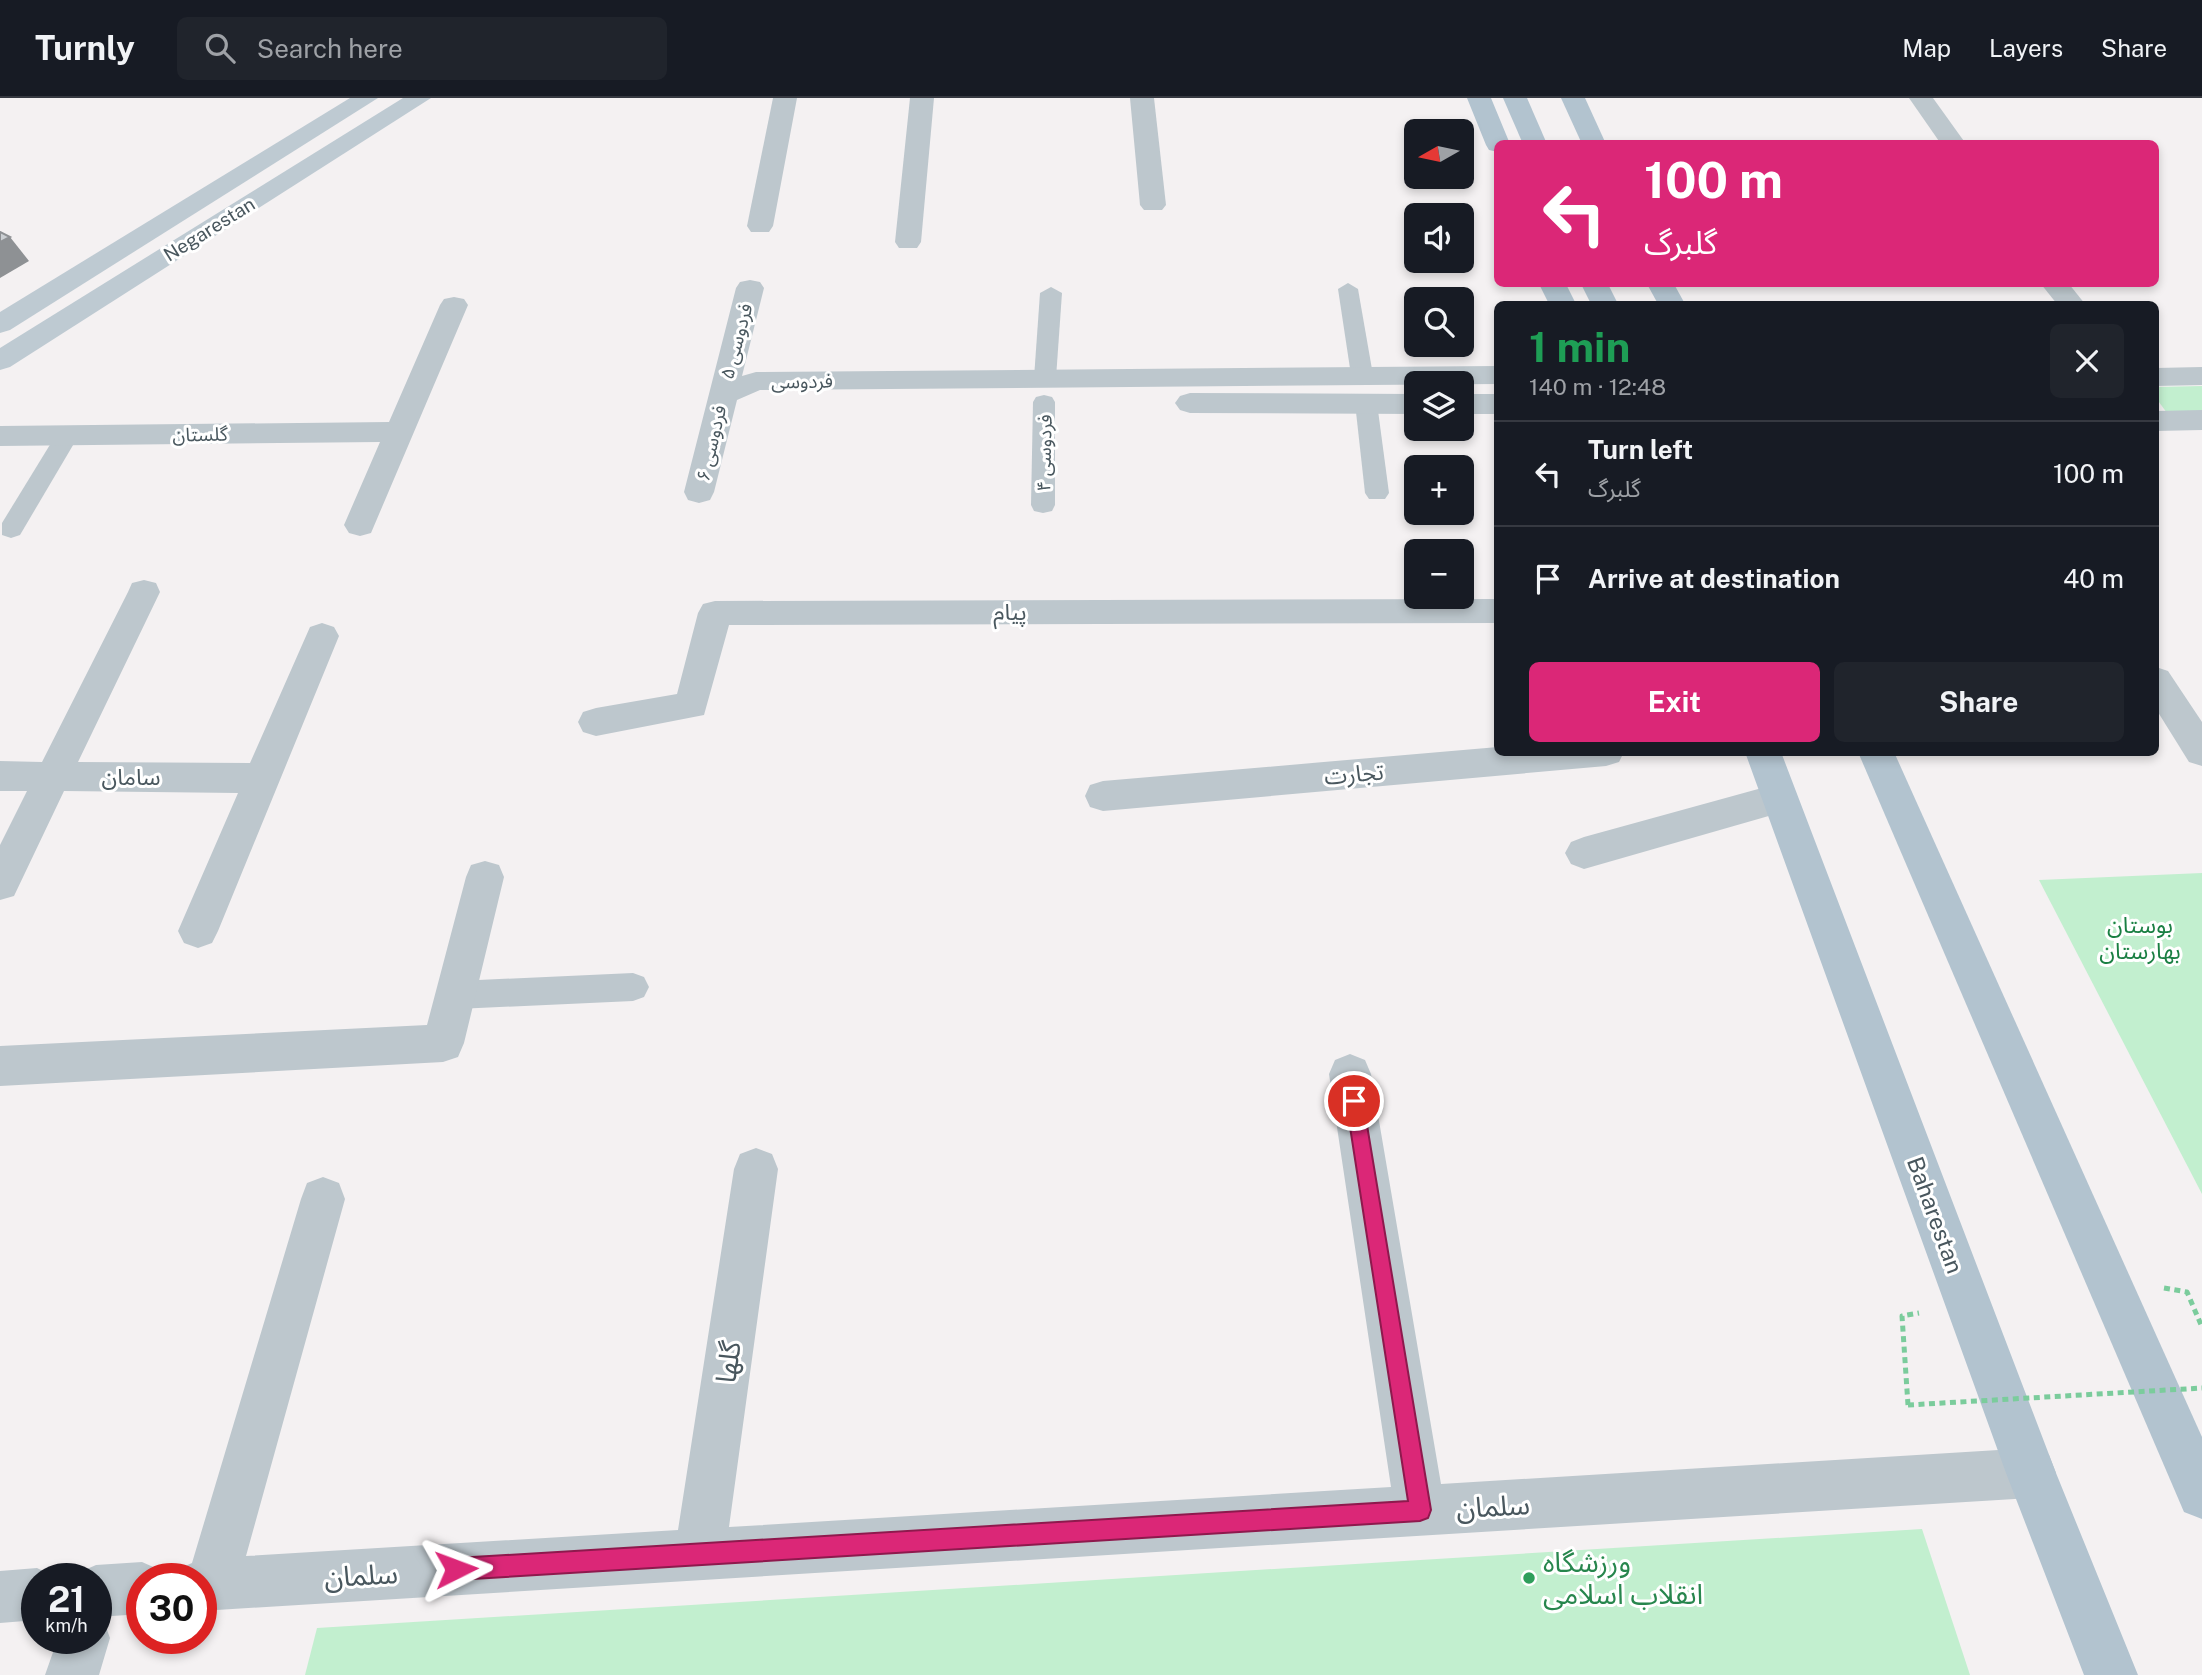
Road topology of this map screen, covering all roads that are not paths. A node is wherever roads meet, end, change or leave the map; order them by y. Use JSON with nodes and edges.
{"nodes":[{"id":1,"x":366,"y":98,"type":"edge"},
{"id":2,"x":419,"y":98,"type":"edge"},
{"id":3,"x":785,"y":98,"type":"edge"},
{"id":4,"x":922,"y":98,"type":"edge"},
{"id":5,"x":1142,"y":98,"type":"edge"},
{"id":6,"x":1479,"y":98,"type":"edge"},
{"id":7,"x":1516,"y":98,"type":"edge"},
{"id":8,"x":1573,"y":98,"type":"edge"},
{"id":9,"x":1921,"y":98,"type":"edge"},
{"id":10,"x":1496,"y":140,"type":"edge"},
{"id":11,"x":1533,"y":140,"type":"edge"},
{"id":12,"x":1592,"y":140,"type":"edge"},
{"id":13,"x":1951,"y":140,"type":"edge"},
{"id":14,"x":1153,"y":205,"type":"dead end"},
{"id":15,"x":760,"y":226,"type":"dead end"},
{"id":16,"x":908,"y":242,"type":"dead end"},
{"id":17,"x":750,"y":288,"type":"dead end"},
{"id":18,"x":1348,"y":289,"type":"dead end"},
{"id":19,"x":1052,"y":293,"type":"dead end"},
{"id":20,"x":454,"y":305,"type":"dead end"},
{"id":21,"x":0,"y":324,"type":"edge"},
{"id":22,"x":0,"y":361,"type":"edge"},
{"id":23,"x":1494,"y":375,"type":"edge"},
{"id":24,"x":2202,"y":376,"type":"edge"},
{"id":25,"x":2159,"y":377,"type":"edge"},
{"id":26,"x":1364,"y":389,"type":"junction"},
{"id":27,"x":1045,"y":390,"type":"junction"},
{"id":28,"x":722,"y":395,"type":"junction"},
{"id":29,"x":1404,"y":401,"type":"edge"},
{"id":30,"x":1474,"y":404,"type":"edge"},
{"id":31,"x":1494,"y":404,"type":"edge"},
{"id":32,"x":2202,"y":420,"type":"edge"},
{"id":33,"x":2159,"y":421,"type":"edge"},
{"id":34,"x":400,"y":432,"type":"junction"},
{"id":35,"x":67,"y":435,"type":"junction"},
{"id":36,"x":0,"y":436,"type":"edge"},
{"id":37,"x":699,"y":492,"type":"dead end"},
{"id":38,"x":1377,"y":493,"type":"dead end"},
{"id":39,"x":1043,"y":505,"type":"dead end"},
{"id":40,"x":360,"y":525,"type":"dead end"},
{"id":41,"x":11,"y":529,"type":"dead end"},
{"id":42,"x":144,"y":592,"type":"dead end"},
{"id":43,"x":1494,"y":611,"type":"edge"},
{"id":44,"x":322,"y":636,"type":"dead end"},
{"id":45,"x":2159,"y":685,"type":"edge"},
{"id":46,"x":596,"y":722,"type":"dead end"},
{"id":47,"x":2202,"y":752,"type":"edge"},
{"id":48,"x":1560,"y":756,"type":"edge"},
{"id":49,"x":1764,"y":756,"type":"edge"},
{"id":50,"x":1878,"y":756,"type":"edge"},
{"id":51,"x":0,"y":776,"type":"edge"},
{"id":52,"x":54,"y":776,"type":"junction"},
{"id":53,"x":262,"y":778,"type":"junction"},
{"id":54,"x":1103,"y":796,"type":"dead end"},
{"id":55,"x":1780,"y":798,"type":"junction"},
{"id":56,"x":1584,"y":853,"type":"dead end"},
{"id":57,"x":485,"y":877,"type":"dead end"},
{"id":58,"x":0,"y":884,"type":"edge"},
{"id":59,"x":198,"y":931,"type":"dead end"},
{"id":60,"x":633,"y":987,"type":"dead end"},
{"id":61,"x":457,"y":995,"type":"junction"},
{"id":62,"x":0,"y":1066,"type":"edge"},
{"id":63,"x":1350,"y":1074,"type":"dead end"},
{"id":64,"x":756,"y":1169,"type":"dead end"},
{"id":65,"x":323,"y":1199,"type":"dead end"},
{"id":66,"x":2031,"y":1474,"type":"junction"},
{"id":67,"x":2202,"y":1494,"type":"edge"},
{"id":68,"x":1420,"y":1510,"type":"junction"},
{"id":69,"x":700,"y":1554,"type":"junction"},
{"id":70,"x":213,"y":1563,"type":"edge"},
{"id":71,"x":217,"y":1583,"type":"edge"},
{"id":72,"x":21,"y":1595,"type":"edge"},
{"id":73,"x":0,"y":1597,"type":"edge"},
{"id":74,"x":81,"y":1654,"type":"edge"},
{"id":75,"x":72,"y":1675,"type":"edge"},
{"id":76,"x":2111,"y":1675,"type":"edge"}],
"edges":[{"from":1,"to":21,"type":"main road","name":"Negarestan"},
{"from":2,"to":22,"type":"main road","name":"Negarestan"},
{"from":3,"to":15,"type":"street"},
{"from":4,"to":16,"type":"street"},
{"from":5,"to":14,"type":"street"},
{"from":6,"to":10,"type":"main road"},
{"from":7,"to":11,"type":"main road"},
{"from":8,"to":12,"type":"main road"},
{"from":9,"to":13,"type":"street"},
{"from":17,"to":28,"type":"street","name":"فردوسی ۵"},
{"from":18,"to":26,"type":"lane"},
{"from":19,"to":27,"type":"lane","name":"فردوسی ۴"},
{"from":20,"to":34,"type":"street"},
{"from":23,"to":26,"type":"street","name":"فردوسی"},
{"from":24,"to":25,"type":"street"},
{"from":26,"to":27,"type":"street","name":"فردوسی"},
{"from":26,"to":29,"type":"street","name":"فردوسی"},
{"from":26,"to":38,"type":"lane"},
{"from":27,"to":28,"type":"street","name":"فردوسی"},
{"from":27,"to":39,"type":"lane","name":"فردوسی ۴"},
{"from":28,"to":37,"type":"street","name":"فردوسی ۶"},
{"from":30,"to":31,"type":"street"},
{"from":32,"to":33,"type":"street"},
{"from":34,"to":35,"type":"street","name":"گلستان"},
{"from":34,"to":40,"type":"street"},
{"from":35,"to":36,"type":"street","name":"گلستان"},
{"from":35,"to":41,"type":"lane"},
{"from":42,"to":52,"type":"street"},
{"from":43,"to":46,"type":"street","name":"پیام"},
{"from":44,"to":53,"type":"street"},
{"from":45,"to":47,"type":"street"},
{"from":48,"to":54,"type":"street","name":"تجارت"},
{"from":49,"to":55,"type":"main road","name":"Baharestan"},
{"from":50,"to":67,"type":"main road"},
{"from":51,"to":52,"type":"street","name":"سامان"},
{"from":52,"to":53,"type":"street","name":"سامان"},
{"from":52,"to":58,"type":"street"},
{"from":53,"to":59,"type":"street"},
{"from":55,"to":56,"type":"street"},
{"from":55,"to":66,"type":"main road","name":"Baharestan"},
{"from":57,"to":61,"type":"street"},
{"from":60,"to":61,"type":"lane"},
{"from":61,"to":62,"type":"street"},
{"from":63,"to":68,"type":"street"},
{"from":64,"to":69,"type":"street","name":"گلها"},
{"from":65,"to":70,"type":"street"},
{"from":66,"to":68,"type":"street","name":"سلمان"},
{"from":66,"to":76,"type":"main road","name":"Baharestan"},
{"from":68,"to":69,"type":"street","name":"سلمان"},
{"from":69,"to":71,"type":"street","name":"سلمان"},
{"from":72,"to":73,"type":"street"},
{"from":74,"to":75,"type":"street"}]}
